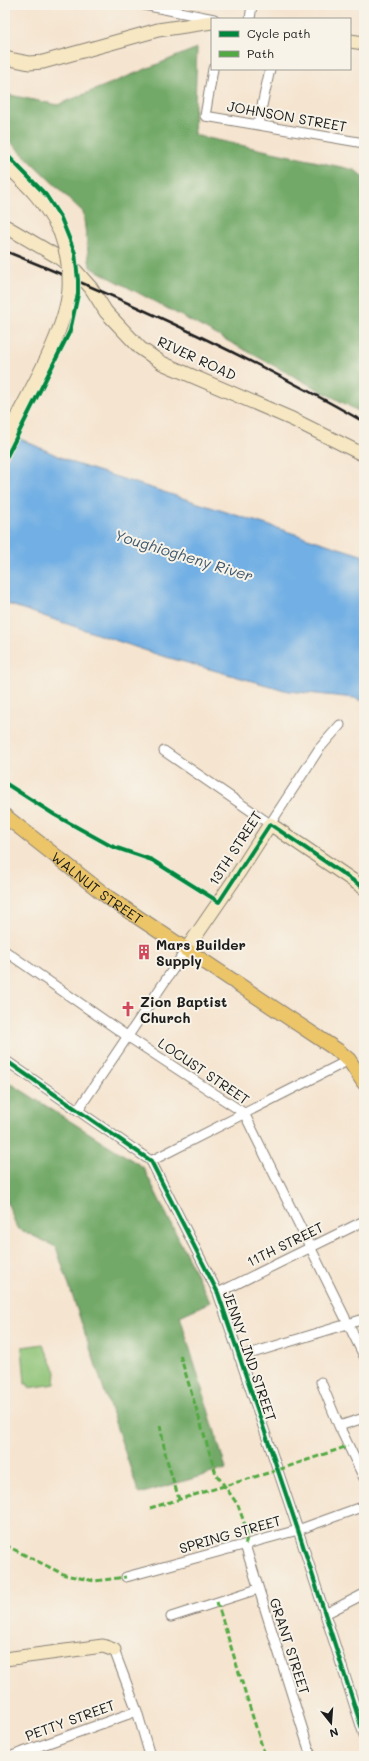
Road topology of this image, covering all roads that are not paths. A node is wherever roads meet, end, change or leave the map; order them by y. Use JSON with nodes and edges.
{"nodes":[{"id":1,"x":144,"y":5,"type":"edge"},
{"id":2,"x":252,"y":5,"type":"edge"},
{"id":3,"x":211,"y":18,"type":"edge"},
{"id":4,"x":250,"y":18,"type":"edge"},
{"id":5,"x":211,"y":22,"type":"edge"},
{"id":6,"x":351,"y":41,"type":"edge"},
{"id":7,"x":364,"y":43,"type":"edge"},
{"id":8,"x":5,"y":58,"type":"edge"},
{"id":9,"x":213,"y":70,"type":"edge"},
{"id":10,"x":270,"y":70,"type":"edge"},
{"id":11,"x":258,"y":124,"type":"junction"},
{"id":12,"x":364,"y":143,"type":"edge"},
{"id":13,"x":5,"y":164,"type":"edge"},
{"id":14,"x":5,"y":226,"type":"edge"},
{"id":15,"x":5,"y":440,"type":"edge"},
{"id":16,"x":364,"y":455,"type":"edge"},
{"id":17,"x":340,"y":725,"type":"dead end"},
{"id":18,"x":164,"y":751,"type":"dead end"},
{"id":19,"x":5,"y":816,"type":"edge"},
{"id":20,"x":270,"y":824,"type":"junction"},
{"id":21,"x":364,"y":888,"type":"edge"},
{"id":22,"x":186,"y":950,"type":"junction"},
{"id":23,"x":5,"y":951,"type":"edge"},
{"id":24,"x":127,"y":1036,"type":"junction"},
{"id":25,"x":5,"y":1060,"type":"edge"},
{"id":26,"x":349,"y":1060,"type":"junction"},
{"id":27,"x":364,"y":1083,"type":"edge"},
{"id":28,"x":78,"y":1110,"type":"junction"},
{"id":29,"x":244,"y":1113,"type":"junction"},
{"id":30,"x":150,"y":1161,"type":"junction"},
{"id":31,"x":364,"y":1221,"type":"edge"},
{"id":32,"x":310,"y":1247,"type":"junction"},
{"id":33,"x":218,"y":1293,"type":"junction"},
{"id":34,"x":364,"y":1319,"type":"edge"},
{"id":35,"x":347,"y":1325,"type":"junction"},
{"id":36,"x":364,"y":1356,"type":"edge"},
{"id":37,"x":239,"y":1357,"type":"junction"},
{"id":38,"x":321,"y":1382,"type":"dead end"},
{"id":39,"x":364,"y":1418,"type":"edge"},
{"id":40,"x":339,"y":1426,"type":"junction"},
{"id":41,"x":364,"y":1478,"type":"edge"},
{"id":42,"x":364,"y":1506,"type":"edge"},
{"id":43,"x":298,"y":1530,"type":"junction"},
{"id":44,"x":245,"y":1545,"type":"junction"},
{"id":45,"x":126,"y":1577,"type":"dead end"},
{"id":46,"x":258,"y":1590,"type":"junction"},
{"id":47,"x":364,"y":1594,"type":"edge"},
{"id":48,"x":325,"y":1614,"type":"junction"},
{"id":49,"x":171,"y":1617,"type":"dead end"},
{"id":50,"x":114,"y":1650,"type":"joint"},
{"id":51,"x":5,"y":1659,"type":"edge"},
{"id":52,"x":137,"y":1710,"type":"junction"},
{"id":53,"x":360,"y":1710,"type":"edge"},
{"id":54,"x":364,"y":1735,"type":"edge"},
{"id":55,"x":12,"y":1756,"type":"edge"},
{"id":56,"x":150,"y":1756,"type":"edge"},
{"id":57,"x":311,"y":1756,"type":"edge"}],
"edges":[{"from":1,"to":3,"type":"street"},
{"from":2,"to":4,"type":"street"},
{"from":5,"to":8,"type":"street"},
{"from":6,"to":7,"type":"street"},
{"from":9,"to":11,"type":"street","name":"JOHNSON STREET"},
{"from":10,"to":11,"type":"street"},
{"from":11,"to":12,"type":"street","name":"JOHNSON STREET"},
{"from":13,"to":15,"type":"street","bridge":true},
{"from":14,"to":16,"type":"street","name":"RIVER ROAD"},
{"from":17,"to":20,"type":"street","name":"13TH STREET"},
{"from":18,"to":20,"type":"street"},
{"from":19,"to":22,"type":"main road","name":"WALNUT STREET"},
{"from":20,"to":21,"type":"street"},
{"from":20,"to":22,"type":"street","name":"13TH STREET"},
{"from":22,"to":24,"type":"street","name":"13TH STREET"},
{"from":22,"to":26,"type":"main road","name":"WALNUT STREET"},
{"from":23,"to":24,"type":"street","name":"LOCUST STREET"},
{"from":24,"to":28,"type":"street","name":"13TH STREET"},
{"from":24,"to":29,"type":"street","name":"LOCUST STREET"},
{"from":25,"to":28,"type":"street","name":"JENNY LIND STREET"},
{"from":26,"to":27,"type":"main road","name":"WALNUT STREET"},
{"from":26,"to":29,"type":"street"},
{"from":28,"to":30,"type":"street","name":"JENNY LIND STREET"},
{"from":29,"to":30,"type":"street"},
{"from":29,"to":32,"type":"street","name":"LOCUST STREET"},
{"from":30,"to":33,"type":"street","name":"JENNY LIND STREET"},
{"from":31,"to":32,"type":"street","name":"11TH STREET"},
{"from":32,"to":33,"type":"street","name":"11TH STREET"},
{"from":32,"to":35,"type":"street","name":"LOCUST STREET"},
{"from":33,"to":37,"type":"street","name":"JENNY LIND STREET"},
{"from":34,"to":35,"type":"street"},
{"from":35,"to":36,"type":"street","name":"LOCUST STREET"},
{"from":35,"to":37,"type":"street"},
{"from":37,"to":43,"type":"street","name":"JENNY LIND STREET"},
{"from":38,"to":40,"type":"street"},
{"from":39,"to":40,"type":"street"},
{"from":40,"to":41,"type":"street"},
{"from":42,"to":43,"type":"street","name":"SPRING STREET"},
{"from":43,"to":44,"type":"street","name":"SPRING STREET"},
{"from":43,"to":48,"type":"street","name":"JENNY LIND STREET"},
{"from":44,"to":45,"type":"street","name":"SPRING STREET"},
{"from":44,"to":46,"type":"street","name":"GRANT STREET"},
{"from":46,"to":49,"type":"street"},
{"from":46,"to":57,"type":"street","name":"GRANT STREET"},
{"from":47,"to":48,"type":"street"},
{"from":48,"to":53,"type":"street","name":"JENNY LIND STREET"},
{"from":50,"to":51,"type":"street"},
{"from":50,"to":52,"type":"street"},
{"from":52,"to":55,"type":"street","name":"PETTY STREET"},
{"from":52,"to":56,"type":"street"},
{"from":53,"to":54,"type":"street","name":"JENNY LIND STREET"}]}
